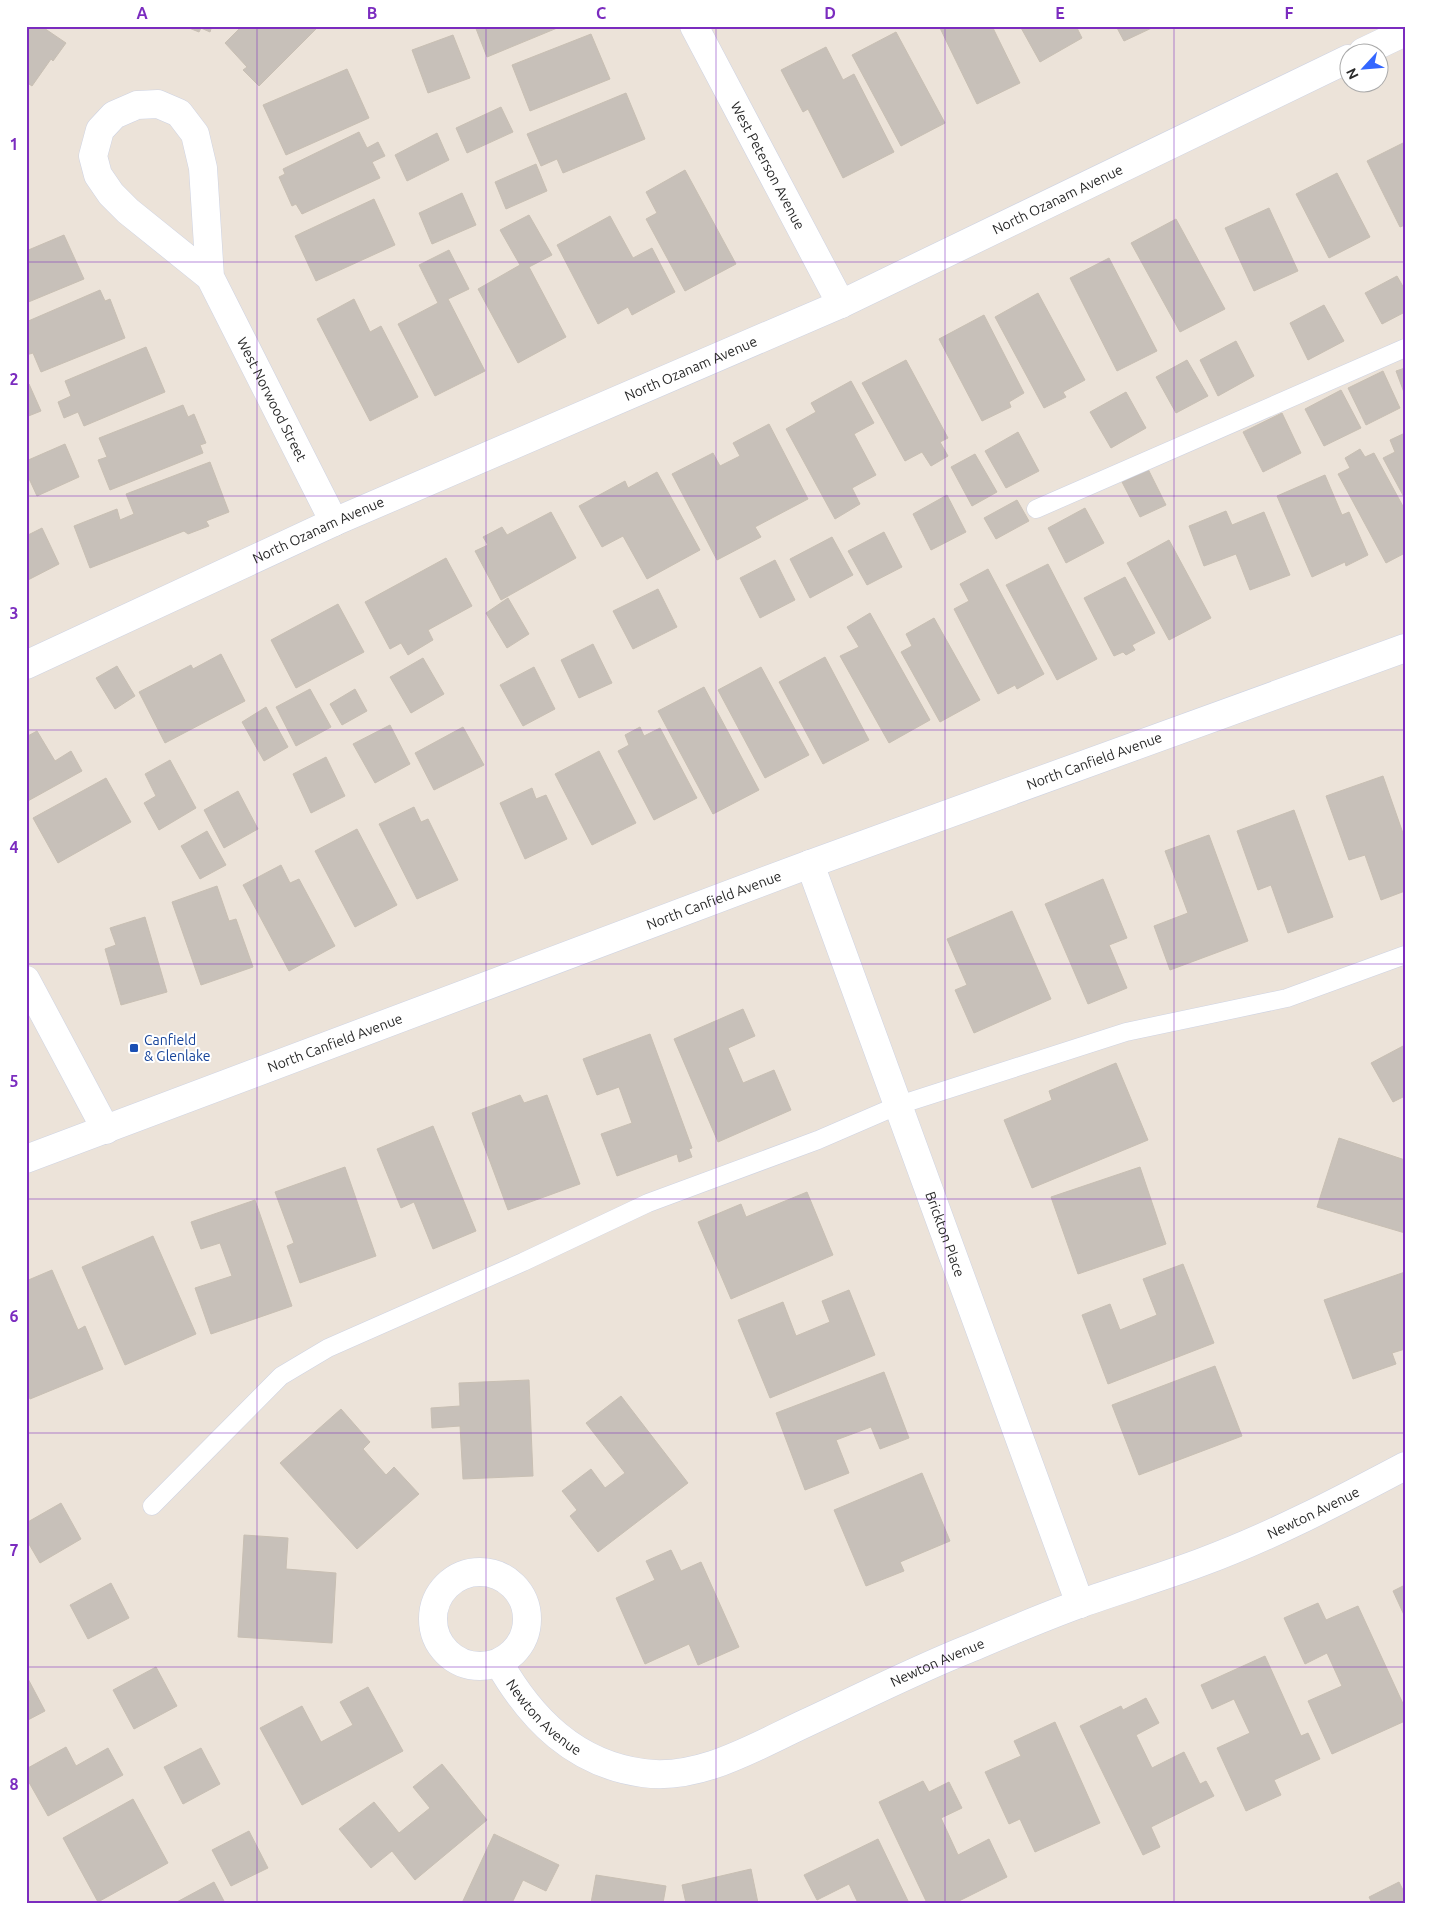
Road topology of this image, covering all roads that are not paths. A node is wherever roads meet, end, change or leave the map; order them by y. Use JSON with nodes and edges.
{"nodes":[{"id":1,"x":695,"y":27,"type":"edge"},
{"id":2,"x":1405,"y":32,"type":"edge"},
{"id":3,"x":1384,"y":42,"type":"edge"},
{"id":4,"x":1338,"y":64,"type":"edge"},
{"id":5,"x":210,"y":277,"type":"junction"},
{"id":6,"x":840,"y":304,"type":"junction"},
{"id":7,"x":1405,"y":348,"type":"edge"},
{"id":8,"x":1036,"y":508,"type":"dead end"},
{"id":9,"x":334,"y":522,"type":"junction"},
{"id":10,"x":1405,"y":648,"type":"edge"},
{"id":11,"x":26,"y":665,"type":"edge"},
{"id":12,"x":810,"y":864,"type":"junction"},
{"id":13,"x":1405,"y":955,"type":"edge"},
{"id":14,"x":26,"y":980,"type":"edge"},
{"id":15,"x":898,"y":1105,"type":"junction"},
{"id":16,"x":106,"y":1130,"type":"junction"},
{"id":17,"x":26,"y":1159,"type":"edge"},
{"id":18,"x":1405,"y":1466,"type":"edge"},
{"id":19,"x":152,"y":1506,"type":"dead end"},
{"id":20,"x":1080,"y":1604,"type":"junction"},
{"id":21,"x":499,"y":1663,"type":"dead end"}],
"edges":[{"from":1,"to":6,"type":"street","name":"West Peterson Avenue"},
{"from":2,"to":3,"type":"street"},
{"from":4,"to":6,"type":"street","name":"North Ozanam Avenue"},
{"from":5,"to":5,"type":"street","name":"West Norwood Street"},
{"from":5,"to":9,"type":"street","name":"West Norwood Street"},
{"from":6,"to":9,"type":"street","name":"North Ozanam Avenue"},
{"from":7,"to":8,"type":"lane"},
{"from":9,"to":11,"type":"street","name":"North Ozanam Avenue"},
{"from":10,"to":12,"type":"street","name":"North Canfield Avenue"},
{"from":12,"to":15,"type":"street","name":"Brickton Place"},
{"from":12,"to":16,"type":"street","name":"North Canfield Avenue"},
{"from":13,"to":15,"type":"lane"},
{"from":14,"to":16,"type":"street"},
{"from":15,"to":19,"type":"lane"},
{"from":15,"to":20,"type":"street","name":"Brickton Place"},
{"from":16,"to":17,"type":"street","name":"North Canfield Avenue"},
{"from":18,"to":20,"type":"street","name":"Newton Avenue"},
{"from":20,"to":21,"type":"street","name":"Newton Avenue"}]}
